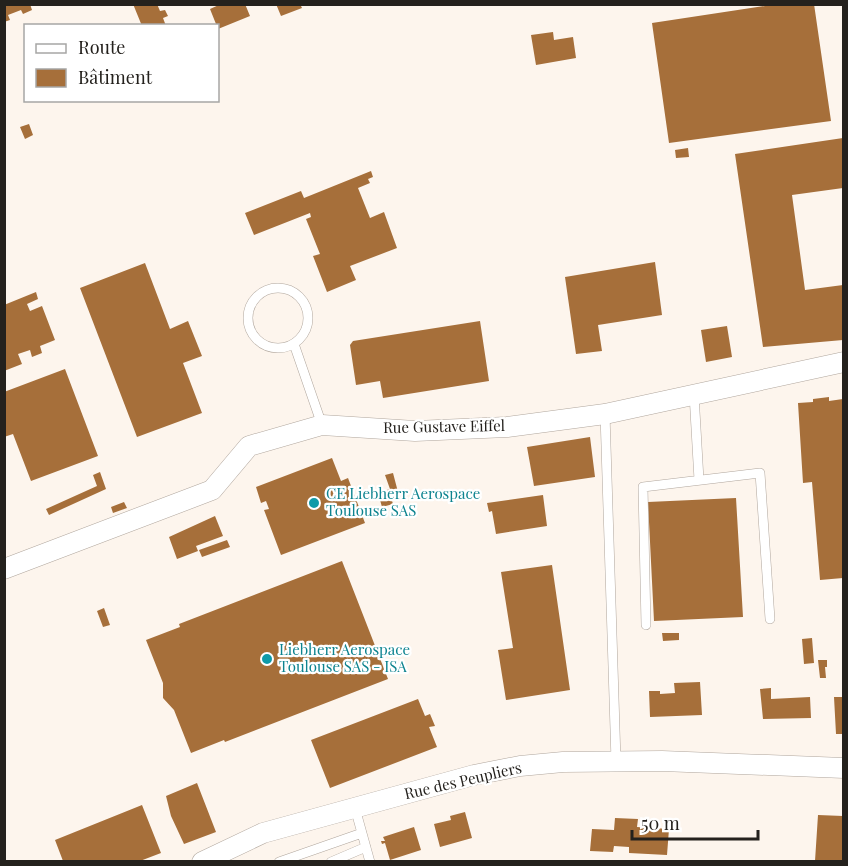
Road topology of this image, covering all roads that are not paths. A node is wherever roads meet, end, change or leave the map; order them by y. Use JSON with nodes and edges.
{"nodes":[{"id":1,"x":294,"y":344,"type":"junction"},
{"id":2,"x":843,"y":362,"type":"edge"},
{"id":3,"x":694,"y":394,"type":"junction"},
{"id":4,"x":605,"y":414,"type":"junction"},
{"id":5,"x":322,"y":425,"type":"junction"},
{"id":6,"x":699,"y":480,"type":"junction"},
{"id":7,"x":4,"y":569,"type":"edge"},
{"id":8,"x":770,"y":619,"type":"dead end"},
{"id":9,"x":646,"y":625,"type":"dead end"},
{"id":10,"x":616,"y":761,"type":"junction"},
{"id":11,"x":843,"y":768,"type":"edge"},
{"id":12,"x":355,"y":808,"type":"junction"},
{"id":13,"x":362,"y":833,"type":"junction"},
{"id":14,"x":366,"y":847,"type":"junction"},
{"id":15,"x":202,"y":861,"type":"edge"},
{"id":16,"x":279,"y":861,"type":"edge"},
{"id":17,"x":331,"y":861,"type":"edge"},
{"id":18,"x":370,"y":861,"type":"edge"}],
"edges":[{"from":1,"to":1,"type":"lane"},
{"from":1,"to":5,"type":"lane"},
{"from":2,"to":3,"type":"street","name":"Rue Gustave Eiffel"},
{"from":3,"to":4,"type":"street","name":"Rue Gustave Eiffel"},
{"from":3,"to":6,"type":"lane"},
{"from":4,"to":5,"type":"street","name":"Rue Gustave Eiffel"},
{"from":4,"to":10,"type":"lane"},
{"from":5,"to":7,"type":"street","name":"Rue Gustave Eiffel"},
{"from":6,"to":8,"type":"lane"},
{"from":6,"to":9,"type":"lane"},
{"from":10,"to":11,"type":"street","name":"Rue des Peupliers"},
{"from":10,"to":12,"type":"street","name":"Rue des Peupliers"},
{"from":12,"to":13,"type":"lane"},
{"from":12,"to":15,"type":"street","name":"Rue des Peupliers"},
{"from":13,"to":14,"type":"lane"},
{"from":13,"to":16,"type":"lane"},
{"from":14,"to":17,"type":"lane"},
{"from":14,"to":18,"type":"lane"}]}
